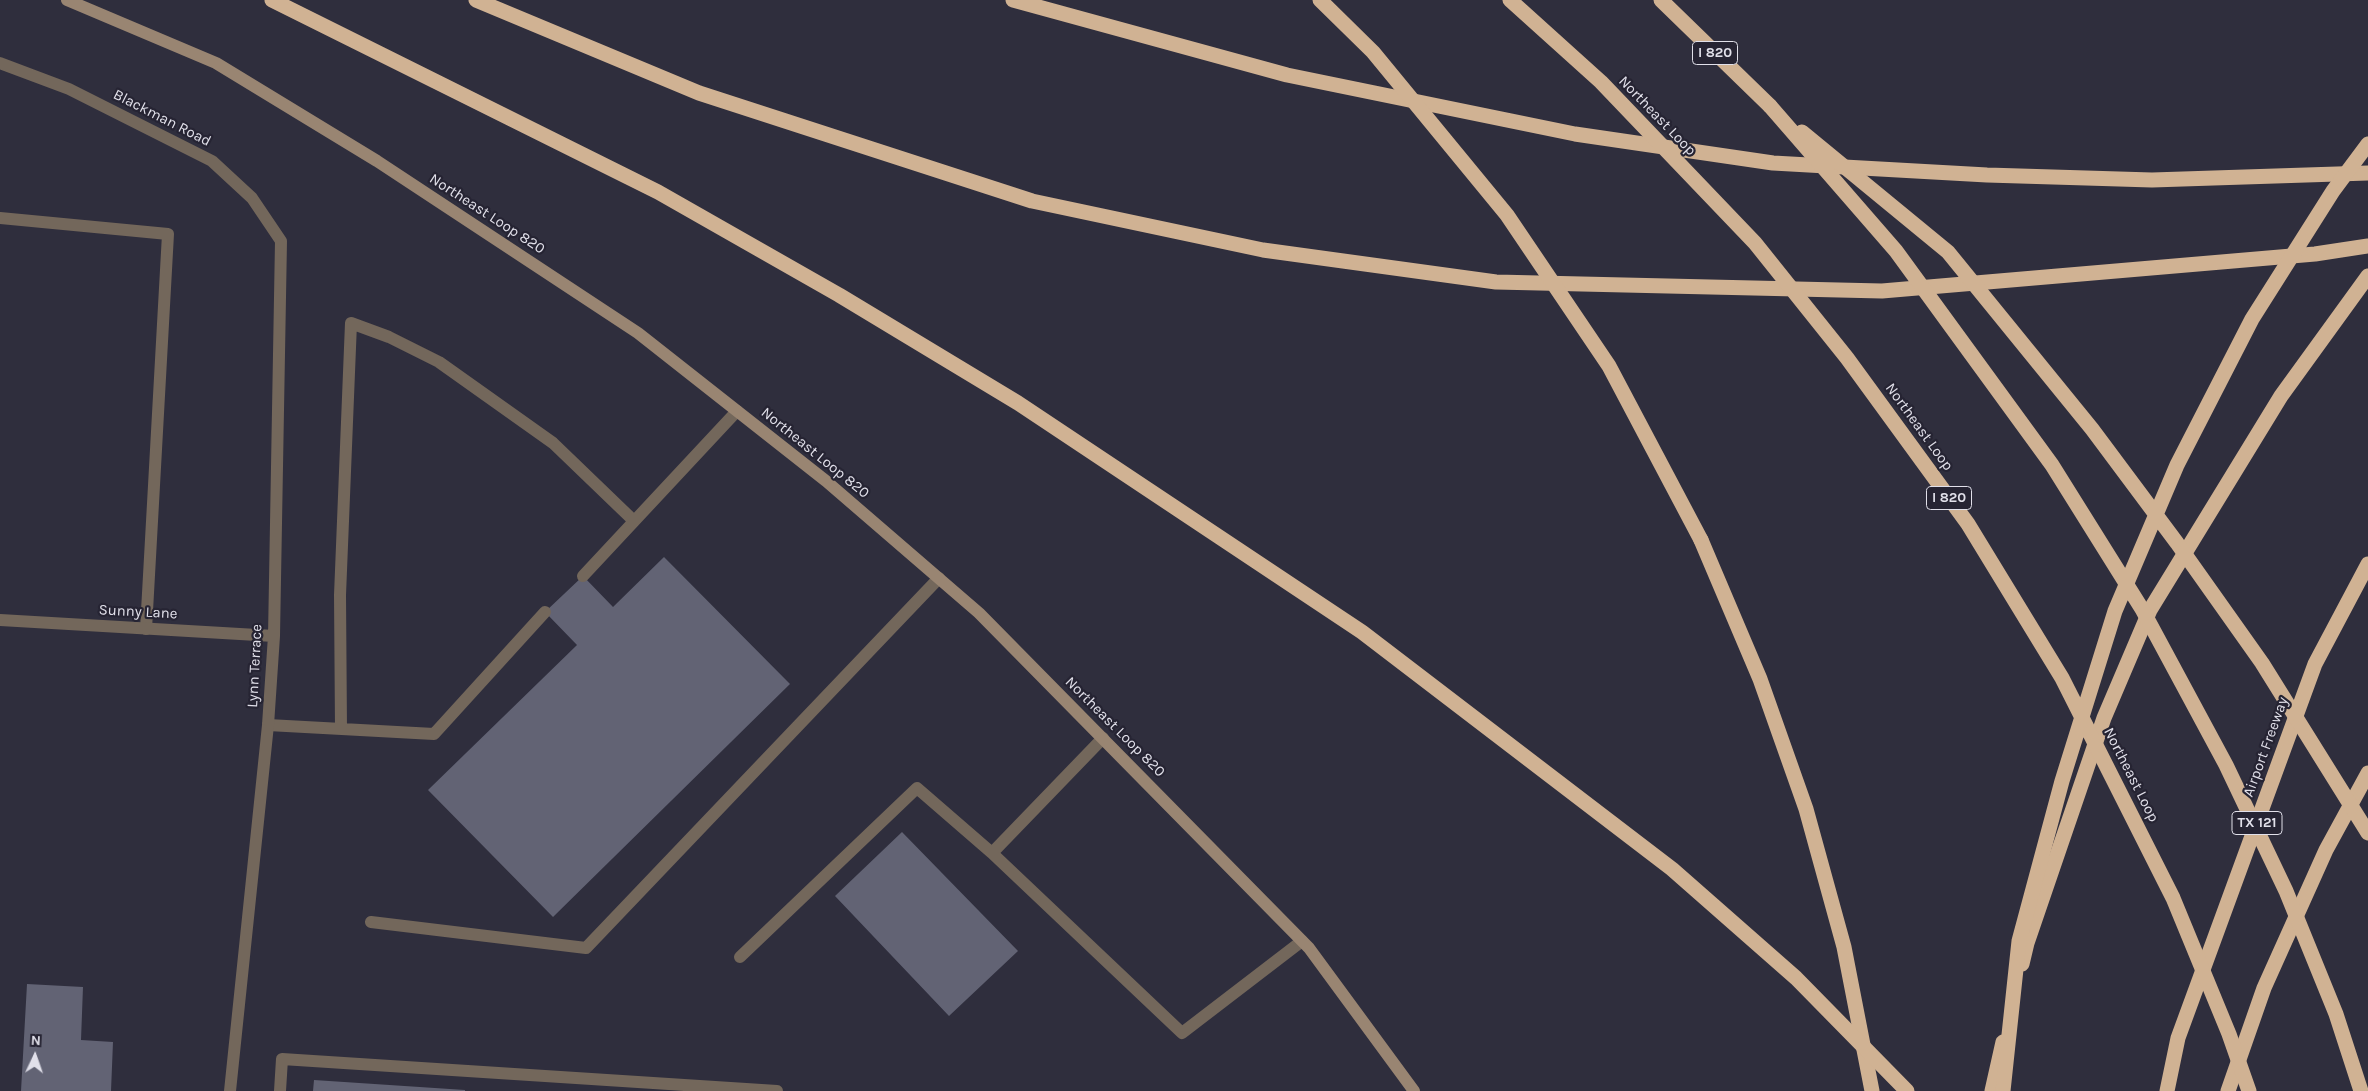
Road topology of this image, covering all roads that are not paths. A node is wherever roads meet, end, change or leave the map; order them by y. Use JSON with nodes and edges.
{"nodes":[{"id":1,"x":67,"y":0,"type":"edge"},
{"id":2,"x":272,"y":0,"type":"edge"},
{"id":3,"x":476,"y":0,"type":"edge"},
{"id":4,"x":1013,"y":0,"type":"edge"},
{"id":5,"x":1320,"y":0,"type":"edge"},
{"id":6,"x":1510,"y":0,"type":"edge"},
{"id":7,"x":1661,"y":0,"type":"edge"},
{"id":8,"x":0,"y":62,"type":"edge"},
{"id":9,"x":1770,"y":106,"type":"junction"},
{"id":10,"x":2368,"y":144,"type":"edge"},
{"id":11,"x":2368,"y":173,"type":"edge"},
{"id":12,"x":0,"y":218,"type":"edge"},
{"id":13,"x":281,"y":241,"type":"joint"},
{"id":14,"x":2368,"y":246,"type":"edge"},
{"id":15,"x":2368,"y":276,"type":"edge"},
{"id":16,"x":737,"y":411,"type":"junction"},
{"id":17,"x":634,"y":521,"type":"junction"},
{"id":18,"x":2368,"y":564,"type":"edge"},
{"id":19,"x":583,"y":576,"type":"dead end"},
{"id":20,"x":939,"y":578,"type":"junction"},
{"id":21,"x":545,"y":612,"type":"dead end"},
{"id":22,"x":0,"y":620,"type":"edge"},
{"id":23,"x":146,"y":629,"type":"junction"},
{"id":24,"x":274,"y":636,"type":"junction"},
{"id":25,"x":268,"y":725,"type":"junction"},
{"id":26,"x":341,"y":729,"type":"junction"},
{"id":27,"x":1103,"y":738,"type":"junction"},
{"id":28,"x":2368,"y":773,"type":"edge"},
{"id":29,"x":2368,"y":833,"type":"edge"},
{"id":30,"x":992,"y":853,"type":"junction"},
{"id":31,"x":371,"y":922,"type":"dead end"},
{"id":32,"x":1302,"y":941,"type":"junction"},
{"id":33,"x":740,"y":957,"type":"dead end"},
{"id":34,"x":230,"y":1091,"type":"edge"},
{"id":35,"x":280,"y":1091,"type":"edge"},
{"id":36,"x":777,"y":1091,"type":"edge"},
{"id":37,"x":1414,"y":1091,"type":"edge"},
{"id":38,"x":1872,"y":1091,"type":"edge"},
{"id":39,"x":1907,"y":1091,"type":"edge"},
{"id":40,"x":1992,"y":1091,"type":"edge"},
{"id":41,"x":2003,"y":1091,"type":"edge"},
{"id":42,"x":2167,"y":1091,"type":"edge"},
{"id":43,"x":2228,"y":1091,"type":"edge"},
{"id":44,"x":2249,"y":1091,"type":"edge"},
{"id":45,"x":2361,"y":1091,"type":"edge"}],
"edges":[{"from":1,"to":16,"type":"main road","name":"Northeast Loop 820"},
{"from":2,"to":39,"type":"highway","bridge":true},
{"from":3,"to":14,"type":"highway"},
{"from":4,"to":11,"type":"highway"},
{"from":5,"to":38,"type":"highway","bridge":true},
{"from":6,"to":44,"type":"highway","name":"Northeast Loop","number":"I 820","bridge":true},
{"from":7,"to":9,"type":"highway","number":"I 820"},
{"from":8,"to":13,"type":"street","name":"Blackman Road"},
{"from":9,"to":29,"type":"highway","bridge":true},
{"from":9,"to":45,"type":"highway","number":"I 820","bridge":true},
{"from":10,"to":41,"type":"highway","bridge":true},
{"from":12,"to":23,"type":"street"},
{"from":13,"to":24,"type":"street","name":"Lynn Terrace"},
{"from":15,"to":40,"type":"highway"},
{"from":16,"to":17,"type":"street"},
{"from":16,"to":20,"type":"main road","name":"Northeast Loop 820"},
{"from":17,"to":19,"type":"street"},
{"from":17,"to":26,"type":"street"},
{"from":18,"to":42,"type":"highway","name":"Airport Freeway","number":"TX 121"},
{"from":20,"to":27,"type":"main road","name":"Northeast Loop 820"},
{"from":20,"to":31,"type":"street"},
{"from":21,"to":26,"type":"street"},
{"from":22,"to":23,"type":"street","name":"Sunny Lane"},
{"from":23,"to":24,"type":"street","name":"Sunny Lane"},
{"from":24,"to":25,"type":"street","name":"Lynn Terrace"},
{"from":25,"to":26,"type":"street"},
{"from":25,"to":34,"type":"street","name":"Lynn Terrace"},
{"from":27,"to":30,"type":"street"},
{"from":27,"to":32,"type":"main road","name":"Northeast Loop 820"},
{"from":28,"to":43,"type":"highway"},
{"from":30,"to":32,"type":"street"},
{"from":30,"to":33,"type":"street"},
{"from":32,"to":37,"type":"main road","name":"Northeast Loop 820"},
{"from":35,"to":36,"type":"street"}]}
